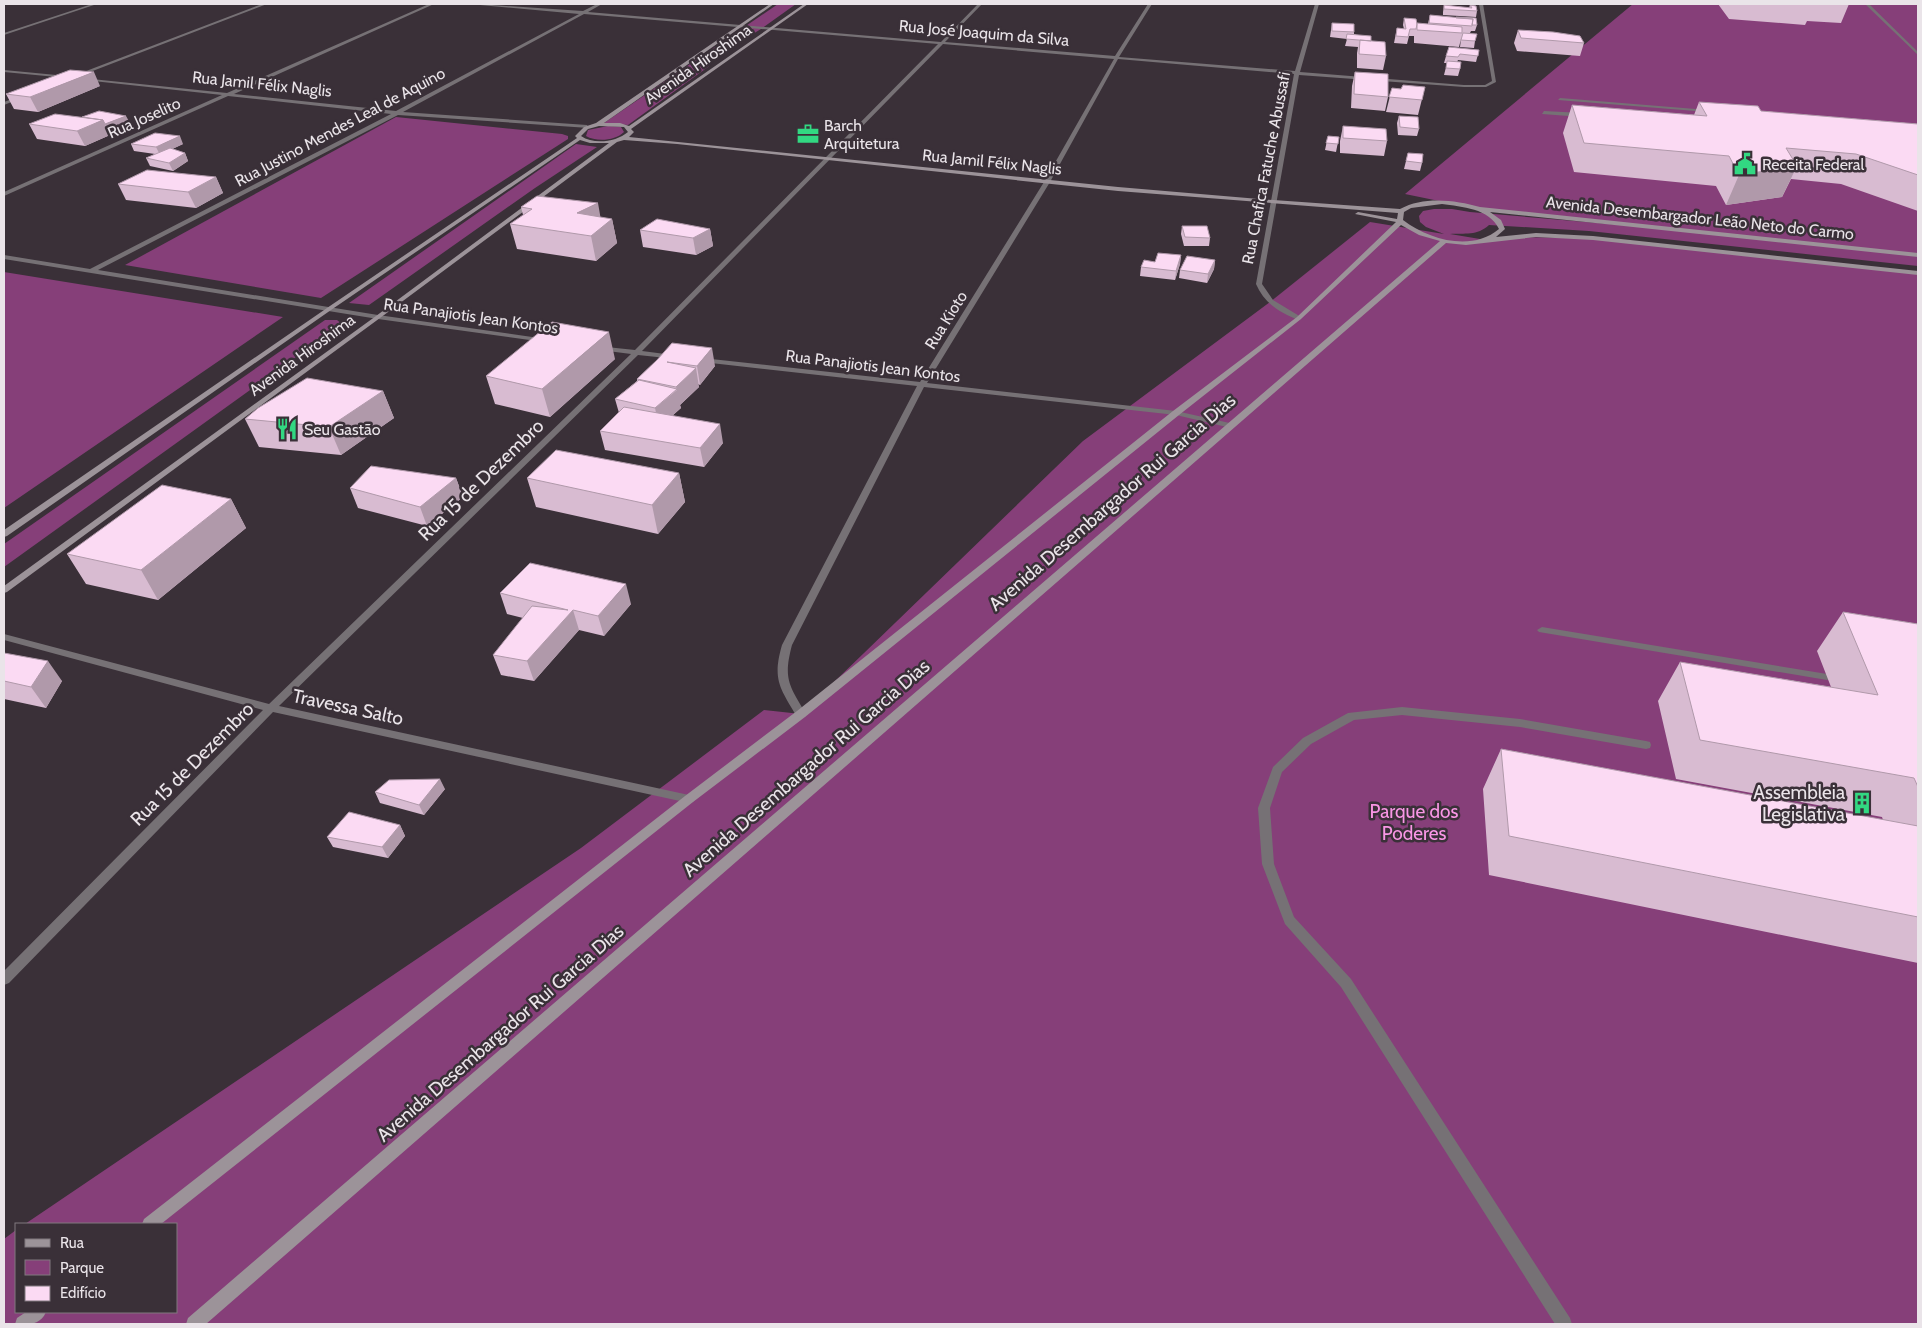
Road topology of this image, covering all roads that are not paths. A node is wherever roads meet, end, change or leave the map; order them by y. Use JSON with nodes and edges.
{"nodes":[{"id":1,"x":95,"y":4,"type":"edge"},
{"id":2,"x":265,"y":4,"type":"edge"},
{"id":3,"x":432,"y":4,"type":"edge"},
{"id":4,"x":480,"y":4,"type":"edge"},
{"id":5,"x":600,"y":4,"type":"edge"},
{"id":6,"x":772,"y":4,"type":"edge"},
{"id":7,"x":806,"y":4,"type":"edge"},
{"id":8,"x":980,"y":4,"type":"edge"},
{"id":9,"x":1150,"y":4,"type":"edge"},
{"id":10,"x":1317,"y":4,"type":"edge"},
{"id":11,"x":1481,"y":4,"type":"edge"},
{"id":12,"x":1595,"y":4,"type":"edge"},
{"id":13,"x":1617,"y":4,"type":"edge"},
{"id":14,"x":1867,"y":4,"type":"edge"},
{"id":15,"x":584,"y":13,"type":"junction"},
{"id":16,"x":738,"y":26,"type":"junction"},
{"id":17,"x":772,"y":29,"type":"junction"},
{"id":18,"x":4,"y":34,"type":"edge"},
{"id":19,"x":944,"y":42,"type":"junction"},
{"id":20,"x":1918,"y":54,"type":"edge"},
{"id":21,"x":1117,"y":57,"type":"junction"},
{"id":22,"x":4,"y":71,"type":"edge"},
{"id":23,"x":1297,"y":74,"type":"junction"},
{"id":24,"x":71,"y":78,"type":"junction"},
{"id":25,"x":54,"y":84,"type":"edge"},
{"id":26,"x":29,"y":94,"type":"edge"},
{"id":27,"x":228,"y":94,"type":"junction"},
{"id":28,"x":1560,"y":99,"type":"dead end"},
{"id":29,"x":4,"y":104,"type":"edge"},
{"id":30,"x":1658,"y":106,"type":"junction"},
{"id":31,"x":1716,"y":112,"type":"edge"},
{"id":32,"x":397,"y":113,"type":"junction"},
{"id":33,"x":1544,"y":113,"type":"dead end"},
{"id":34,"x":1660,"y":114,"type":"edge"},
{"id":35,"x":1588,"y":115,"type":"edge"},
{"id":36,"x":517,"y":123,"type":"junction"},
{"id":37,"x":596,"y":125,"type":"junction"},
{"id":38,"x":587,"y":127,"type":"junction"},
{"id":39,"x":631,"y":130,"type":"junction"},
{"id":40,"x":579,"y":136,"type":"junction"},
{"id":41,"x":624,"y":138,"type":"junction"},
{"id":42,"x":615,"y":140,"type":"junction"},
{"id":43,"x":684,"y":142,"type":"junction"},
{"id":44,"x":827,"y":160,"type":"junction"},
{"id":45,"x":1047,"y":182,"type":"junction"},
{"id":46,"x":4,"y":194,"type":"edge"},
{"id":47,"x":1273,"y":202,"type":"junction"},
{"id":48,"x":1298,"y":205,"type":"junction"},
{"id":49,"x":1478,"y":209,"type":"junction"},
{"id":50,"x":1400,"y":218,"type":"junction"},
{"id":51,"x":1486,"y":240,"type":"junction"},
{"id":52,"x":1444,"y":241,"type":"junction"},
{"id":53,"x":1918,"y":254,"type":"edge"},
{"id":54,"x":4,"y":257,"type":"edge"},
{"id":55,"x":91,"y":271,"type":"junction"},
{"id":56,"x":1918,"y":273,"type":"edge"},
{"id":57,"x":329,"y":309,"type":"junction"},
{"id":58,"x":378,"y":317,"type":"junction"},
{"id":59,"x":1299,"y":318,"type":"junction"},
{"id":60,"x":550,"y":341,"type":"edge"},
{"id":61,"x":588,"y":346,"type":"edge"},
{"id":62,"x":636,"y":353,"type":"junction"},
{"id":63,"x":685,"y":358,"type":"edge"},
{"id":64,"x":695,"y":360,"type":"edge"},
{"id":65,"x":921,"y":386,"type":"junction"},
{"id":66,"x":1176,"y":413,"type":"junction"},
{"id":67,"x":1232,"y":426,"type":"junction"},
{"id":68,"x":4,"y":534,"type":"edge"},
{"id":69,"x":4,"y":590,"type":"edge"},
{"id":70,"x":1542,"y":630,"type":"dead end"},
{"id":71,"x":4,"y":637,"type":"edge"},
{"id":72,"x":1827,"y":677,"type":"dead end"},
{"id":73,"x":271,"y":708,"type":"junction"},
{"id":74,"x":801,"y":714,"type":"junction"},
{"id":75,"x":1646,"y":745,"type":"dead end"},
{"id":76,"x":689,"y":798,"type":"junction"},
{"id":77,"x":4,"y":980,"type":"edge"},
{"id":78,"x":150,"y":1223,"type":"edge"},
{"id":79,"x":37,"y":1313,"type":"edge"},
{"id":80,"x":23,"y":1324,"type":"edge"},
{"id":81,"x":194,"y":1324,"type":"edge"},
{"id":82,"x":1564,"y":1324,"type":"edge"}],
"edges":[{"from":1,"to":18,"type":"street"},
{"from":2,"to":24,"type":"street"},
{"from":3,"to":27,"type":"street","name":"Rua Joselito"},
{"from":4,"to":15,"type":"street","name":"Rua José Joaquim da Silva"},
{"from":5,"to":15,"type":"street","name":"Rua Justino Mendes Leal de Aquino"},
{"from":6,"to":16,"type":"main road","name":"Avenida Hiroshima"},
{"from":7,"to":17,"type":"main road","name":"Avenida Hiroshima"},
{"from":8,"to":19,"type":"street","name":"Rua 15 de Dezembro"},
{"from":9,"to":21,"type":"street","name":"Rua Kioto"},
{"from":10,"to":23,"type":"street","name":"Rua Chafica Fatuche Abussafi"},
{"from":11,"to":23,"type":"street","name":"Rua José Joaquim da Silva"},
{"from":12,"to":13,"type":"main road"},
{"from":14,"to":20,"type":"street"},
{"from":15,"to":16,"type":"street","name":"Rua José Joaquim da Silva"},
{"from":15,"to":32,"type":"street","name":"Rua Justino Mendes Leal de Aquino"},
{"from":16,"to":17,"type":"street","name":"Rua José Joaquim da Silva"},
{"from":16,"to":37,"type":"main road","name":"Avenida Hiroshima"},
{"from":17,"to":19,"type":"street","name":"Rua José Joaquim da Silva"},
{"from":17,"to":39,"type":"main road","name":"Avenida Hiroshima"},
{"from":19,"to":21,"type":"street","name":"Rua José Joaquim da Silva"},
{"from":19,"to":44,"type":"street","name":"Rua 15 de Dezembro"},
{"from":21,"to":23,"type":"street","name":"Rua José Joaquim da Silva"},
{"from":21,"to":45,"type":"street","name":"Rua Kioto"},
{"from":22,"to":24,"type":"street","name":"Rua Jamil Félix Naglis"},
{"from":23,"to":47,"type":"street","name":"Rua Chafica Fatuche Abussafi"},
{"from":24,"to":25,"type":"street"},
{"from":24,"to":27,"type":"street","name":"Rua Jamil Félix Naglis"},
{"from":26,"to":29,"type":"street"},
{"from":27,"to":32,"type":"street","name":"Rua Jamil Félix Naglis"},
{"from":27,"to":46,"type":"street","name":"Rua Joselito"},
{"from":28,"to":30,"type":"street"},
{"from":30,"to":31,"type":"street"},
{"from":30,"to":34,"type":"street"},
{"from":32,"to":36,"type":"street","name":"Rua Jamil Félix Naglis"},
{"from":32,"to":55,"type":"street","name":"Rua Justino Mendes Leal de Aquino"},
{"from":33,"to":35,"type":"street"},
{"from":36,"to":38,"type":"street","name":"Rua Jamil Félix Naglis"},
{"from":36,"to":40,"type":"street","name":"Rua Jamil Félix Naglis"},
{"from":37,"to":38,"type":"main road"},
{"from":37,"to":39,"type":"main road","name":"Rua Jamil Félix Naglis"},
{"from":38,"to":40,"type":"main road","name":"Avenida Hiroshima"},
{"from":39,"to":41,"type":"main road","name":"Avenida Hiroshima"},
{"from":39,"to":43,"type":"main road","name":"Rua Jamil Félix Naglis"},
{"from":40,"to":42,"type":"main road"},
{"from":40,"to":57,"type":"main road","name":"Avenida Hiroshima"},
{"from":41,"to":42,"type":"main road"},
{"from":41,"to":43,"type":"main road","name":"Rua Jamil Félix Naglis"},
{"from":42,"to":58,"type":"main road","name":"Avenida Hiroshima"},
{"from":43,"to":44,"type":"main road","name":"Rua Jamil Félix Naglis"},
{"from":44,"to":45,"type":"main road","name":"Rua Jamil Félix Naglis"},
{"from":44,"to":62,"type":"street","name":"Rua 15 de Dezembro"},
{"from":45,"to":47,"type":"main road","name":"Rua Jamil Félix Naglis"},
{"from":45,"to":65,"type":"street","name":"Rua Kioto"},
{"from":47,"to":48,"type":"main road","name":"Rua Jamil Félix Naglis"},
{"from":47,"to":59,"type":"street","name":"Rua Chafica Fatuche Abussafi"},
{"from":48,"to":50,"type":"main road","name":"Rua Jamil Félix Naglis"},
{"from":48,"to":50,"type":"main road","name":"Rua Jamil Félix Naglis"},
{"from":49,"to":50,"type":"main road"},
{"from":49,"to":51,"type":"main road"},
{"from":49,"to":53,"type":"main road","name":"Avenida Desembargador Leão Neto do Carmo"},
{"from":50,"to":52,"type":"main road","name":"Avenida Desembargador Leão Neto do Carmo"},
{"from":50,"to":59,"type":"main road","name":"Avenida Desembargador Rui Garcia Dias"},
{"from":51,"to":52,"type":"main road","name":"Avenida Desembargador Leão Neto do Carmo"},
{"from":51,"to":56,"type":"main road","name":"Avenida Desembargador Leão Neto do Carmo"},
{"from":52,"to":67,"type":"main road","name":"Avenida Desembargador Rui Garcia Dias"},
{"from":54,"to":55,"type":"street","name":"Rua Panajiotis Jean Kontos"},
{"from":55,"to":57,"type":"street","name":"Rua Panajiotis Jean Kontos"},
{"from":57,"to":58,"type":"street","name":"Rua Panajiotis Jean Kontos"},
{"from":57,"to":68,"type":"main road","name":"Avenida Hiroshima"},
{"from":58,"to":60,"type":"street","name":"Rua Panajiotis Jean Kontos"},
{"from":58,"to":69,"type":"main road","name":"Avenida Hiroshima"},
{"from":59,"to":66,"type":"main road","name":"Avenida Desembargador Rui Garcia Dias"},
{"from":61,"to":62,"type":"street"},
{"from":62,"to":63,"type":"street"},
{"from":62,"to":73,"type":"street","name":"Rua 15 de Dezembro"},
{"from":64,"to":65,"type":"street","name":"Rua Panajiotis Jean Kontos"},
{"from":65,"to":66,"type":"street","name":"Rua Panajiotis Jean Kontos"},
{"from":65,"to":74,"type":"street","name":"Rua Kioto"},
{"from":66,"to":67,"type":"street","name":"Rua Panajiotis Jean Kontos"},
{"from":66,"to":74,"type":"main road","name":"Avenida Desembargador Rui Garcia Dias"},
{"from":67,"to":81,"type":"main road","name":"Avenida Desembargador Rui Garcia Dias"},
{"from":70,"to":72,"type":"street"},
{"from":71,"to":73,"type":"street","name":"Travessa Salto"},
{"from":73,"to":76,"type":"street","name":"Travessa Salto"},
{"from":73,"to":77,"type":"street","name":"Rua 15 de Dezembro"},
{"from":74,"to":76,"type":"main road","name":"Avenida Desembargador Rui Garcia Dias"},
{"from":75,"to":82,"type":"street"},
{"from":76,"to":78,"type":"main road","name":"Avenida Desembargador Rui Garcia Dias"},
{"from":79,"to":80,"type":"main road"}]}
